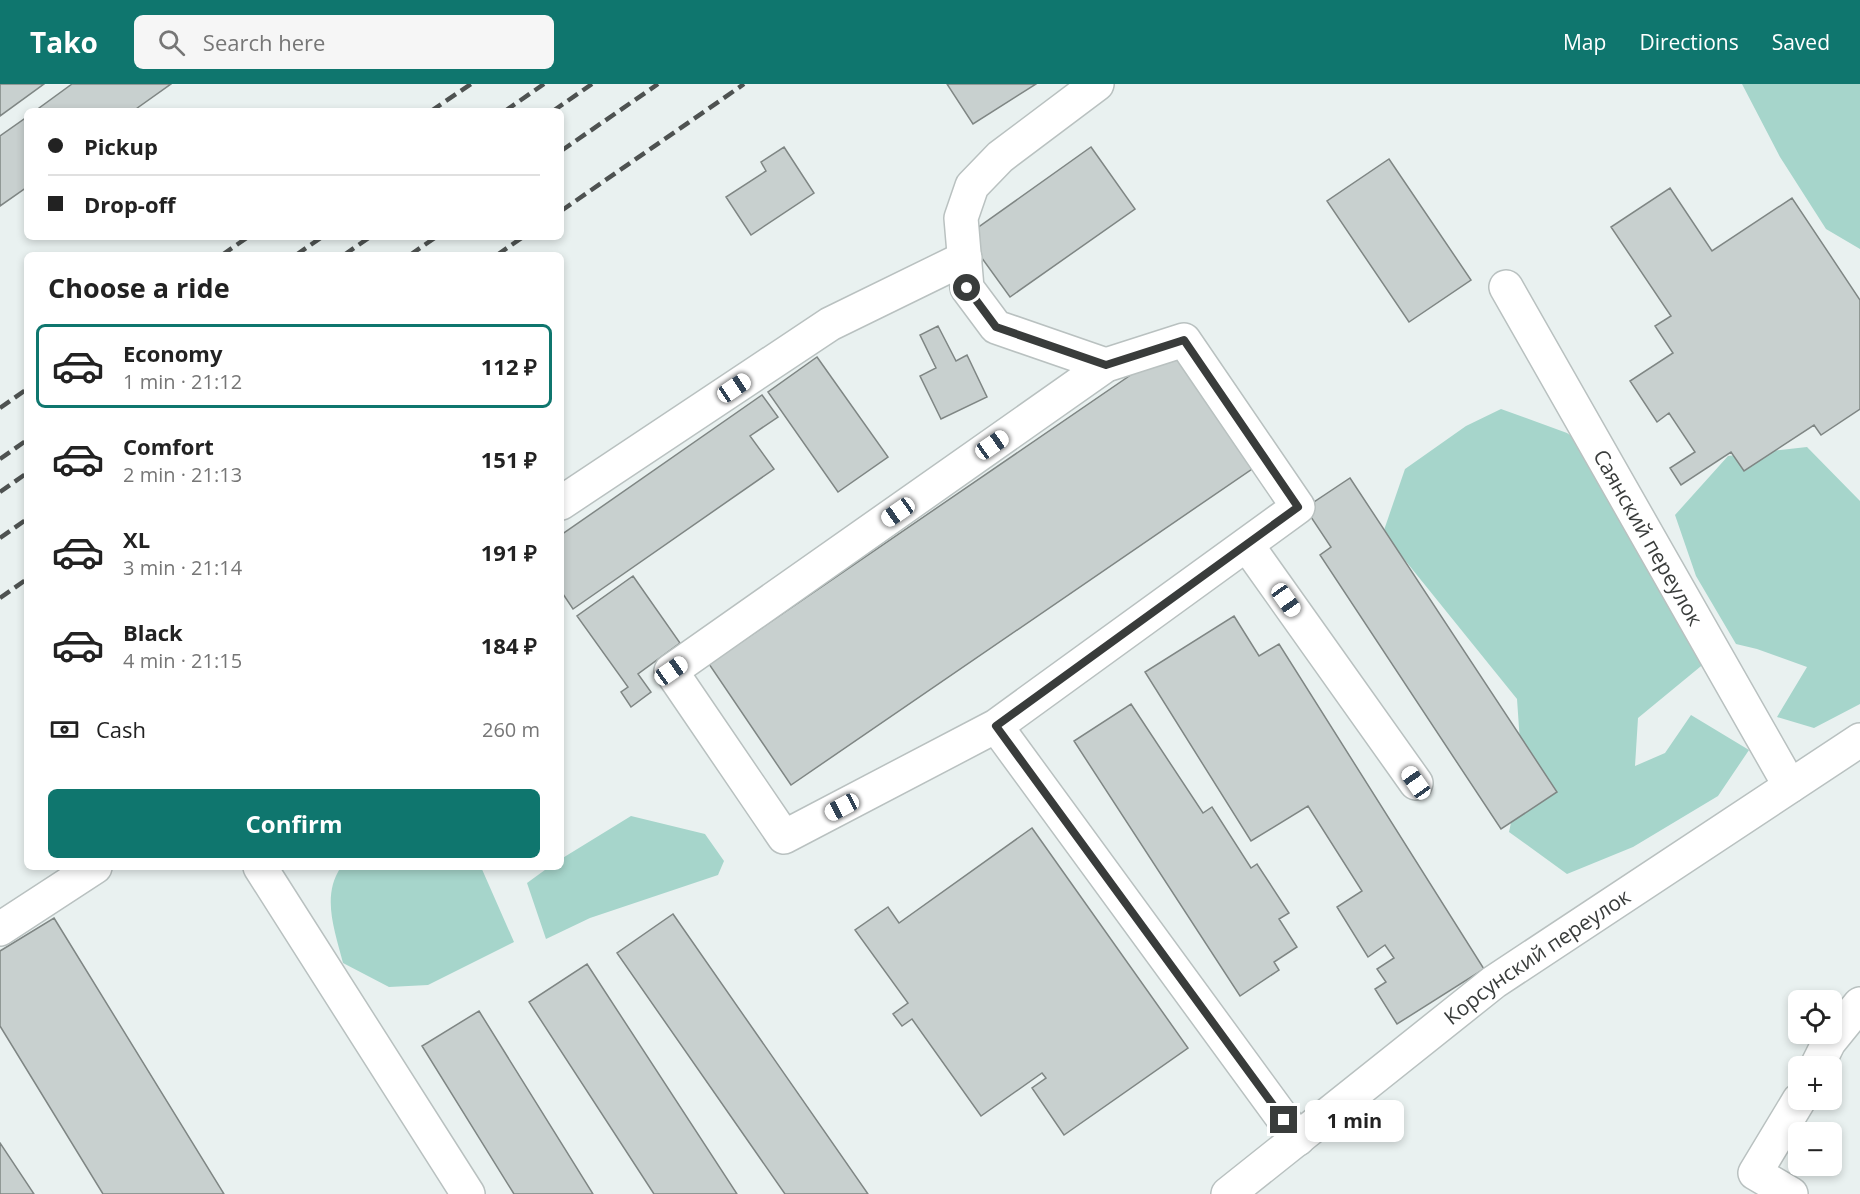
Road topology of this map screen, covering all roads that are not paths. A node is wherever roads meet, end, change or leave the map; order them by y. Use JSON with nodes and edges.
{"nodes":[{"id":1,"x":1097,"y":84,"type":"edge"},
{"id":2,"x":965,"y":258,"type":"junction"},
{"id":3,"x":1506,"y":287,"type":"dead end"},
{"id":4,"x":1106,"y":365,"type":"junction"},
{"id":5,"x":564,"y":501,"type":"edge"},
{"id":6,"x":1247,"y":545,"type":"junction"},
{"id":7,"x":996,"y":726,"type":"junction"},
{"id":8,"x":1860,"y":740,"type":"edge"},
{"id":9,"x":1416,"y":783,"type":"dead end"},
{"id":10,"x":1790,"y":786,"type":"junction"},
{"id":11,"x":90,"y":870,"type":"edge"},
{"id":12,"x":262,"y":870,"type":"edge"},
{"id":13,"x":0,"y":929,"type":"edge"},
{"id":14,"x":1860,"y":1004,"type":"edge"},
{"id":15,"x":1822,"y":1056,"type":"edge"},
{"id":16,"x":1793,"y":1110,"type":"edge"},
{"id":17,"x":1298,"y":1139,"type":"junction"},
{"id":18,"x":1748,"y":1183,"type":"edge"},
{"id":19,"x":468,"y":1194,"type":"edge"},
{"id":20,"x":1228,"y":1194,"type":"edge"},
{"id":21,"x":1791,"y":1194,"type":"edge"}],
"edges":[{"from":1,"to":2,"type":"street"},
{"from":2,"to":4,"type":"street"},
{"from":2,"to":5,"type":"street"},
{"from":3,"to":10,"type":"street","name":"Саянский переулок"},
{"from":4,"to":6,"type":"street"},
{"from":4,"to":7,"type":"street"},
{"from":6,"to":7,"type":"street"},
{"from":6,"to":9,"type":"street"},
{"from":7,"to":17,"type":"street"},
{"from":8,"to":10,"type":"street","name":"Корсунский переулок"},
{"from":10,"to":17,"type":"street","name":"Корсунский переулок"},
{"from":11,"to":13,"type":"street"},
{"from":12,"to":19,"type":"street"},
{"from":14,"to":15,"type":"street"},
{"from":16,"to":18,"type":"street"},
{"from":17,"to":20,"type":"street","name":"Корсунский переулок"},
{"from":18,"to":21,"type":"street"}]}
